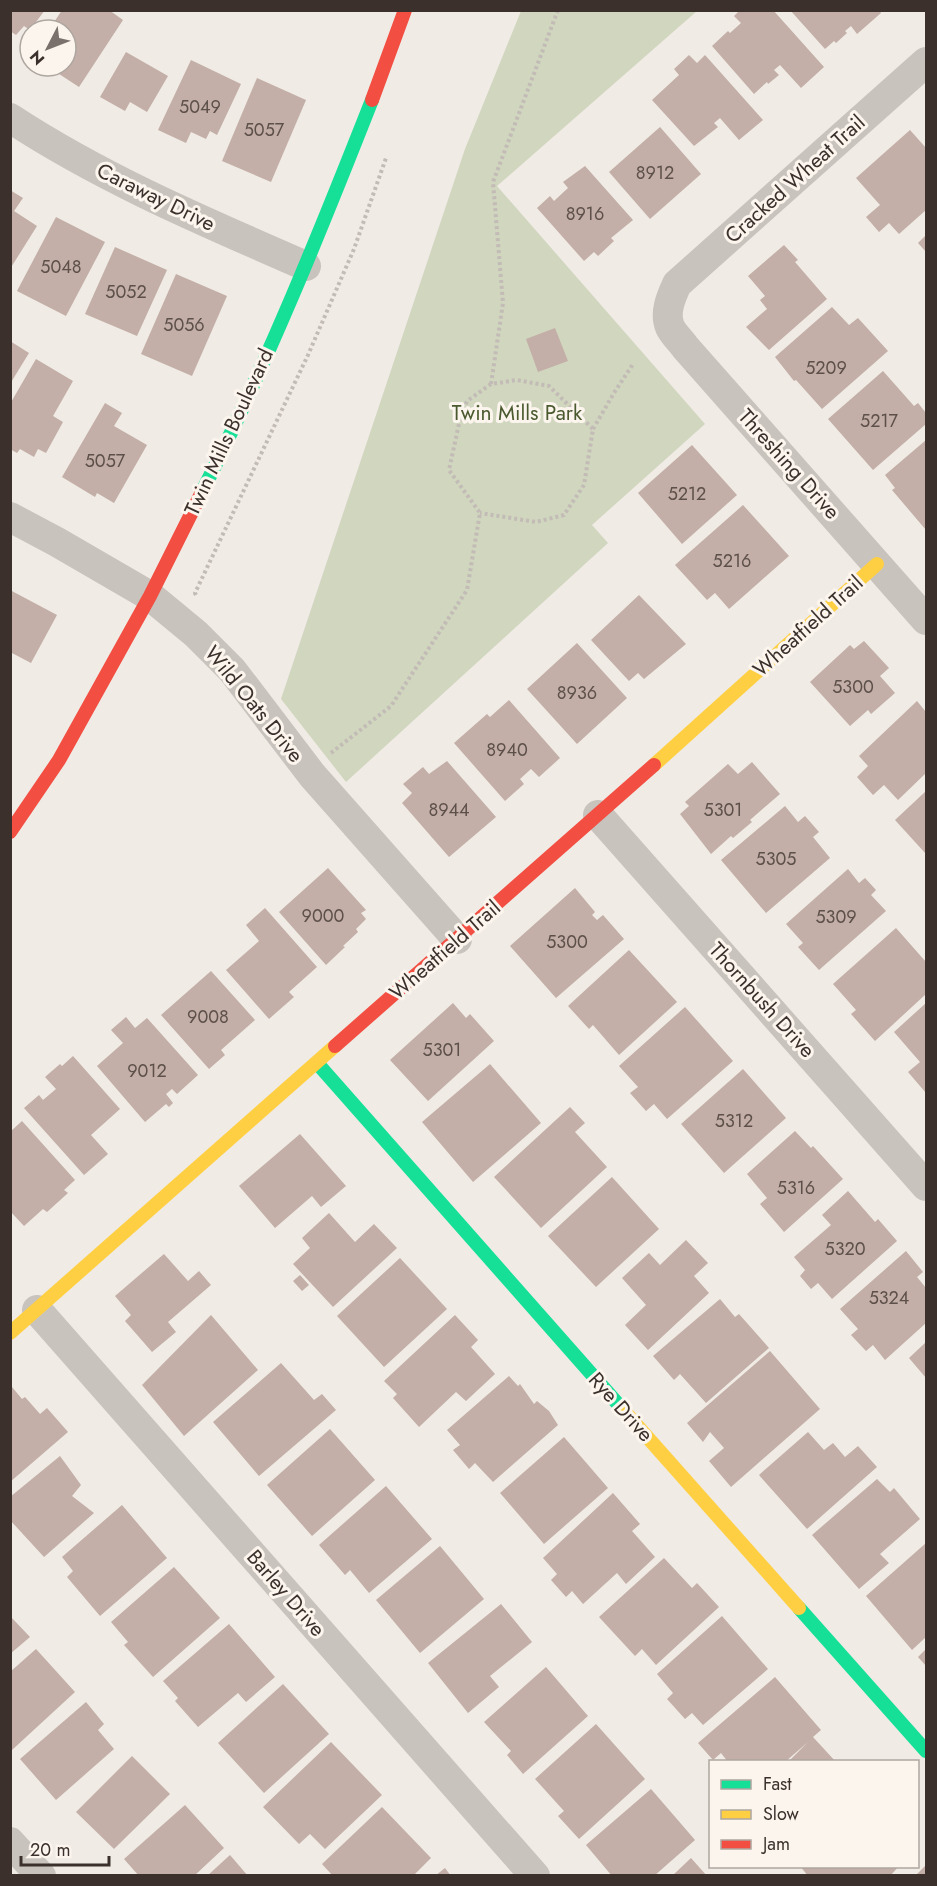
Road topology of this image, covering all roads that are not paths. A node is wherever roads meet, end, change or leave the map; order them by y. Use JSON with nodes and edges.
{"nodes":[{"id":1,"x":405,"y":10,"type":"edge"},
{"id":2,"x":927,"y":62,"type":"edge"},
{"id":3,"x":10,"y":118,"type":"edge"},
{"id":4,"x":306,"y":266,"type":"junction"},
{"id":5,"x":669,"y":300,"type":"joint"},
{"id":6,"x":10,"y":517,"type":"edge"},
{"id":7,"x":877,"y":564,"type":"junction"},
{"id":8,"x":150,"y":596,"type":"junction"},
{"id":9,"x":927,"y":620,"type":"edge"},
{"id":10,"x":598,"y":815,"type":"junction"},
{"id":11,"x":10,"y":832,"type":"edge"},
{"id":12,"x":457,"y":939,"type":"junction"},
{"id":13,"x":317,"y":1063,"type":"junction"},
{"id":14,"x":927,"y":1186,"type":"edge"},
{"id":15,"x":37,"y":1310,"type":"junction"},
{"id":16,"x":10,"y":1333,"type":"edge"},
{"id":17,"x":927,"y":1751,"type":"edge"},
{"id":18,"x":10,"y":1842,"type":"edge"},
{"id":19,"x":41,"y":1875,"type":"edge"},
{"id":20,"x":535,"y":1875,"type":"edge"}],
"edges":[{"from":1,"to":4,"type":"street","name":"Twin Mills Boulevard"},
{"from":2,"to":5,"type":"street","name":"Cracked Wheat Trail"},
{"from":3,"to":4,"type":"street","name":"Caraway Drive"},
{"from":4,"to":8,"type":"street","name":"Twin Mills Boulevard"},
{"from":5,"to":7,"type":"street","name":"Threshing Drive"},
{"from":6,"to":8,"type":"street","name":"Wild Oats Drive"},
{"from":7,"to":9,"type":"street","name":"Threshing Drive"},
{"from":7,"to":10,"type":"street","name":"Wheatfield Trail"},
{"from":8,"to":11,"type":"street","name":"Twin Mills Boulevard"},
{"from":8,"to":12,"type":"street","name":"Wild Oats Drive"},
{"from":10,"to":12,"type":"street","name":"Wheatfield Trail"},
{"from":10,"to":14,"type":"street","name":"Thornbush Drive"},
{"from":12,"to":13,"type":"street","name":"Wheatfield Trail"},
{"from":13,"to":15,"type":"street","name":"Wheatfield Trail"},
{"from":13,"to":17,"type":"street","name":"Rye Drive"},
{"from":15,"to":16,"type":"street","name":"Wheatfield Trail"},
{"from":15,"to":20,"type":"street","name":"Barley Drive"},
{"from":18,"to":19,"type":"street"}]}
